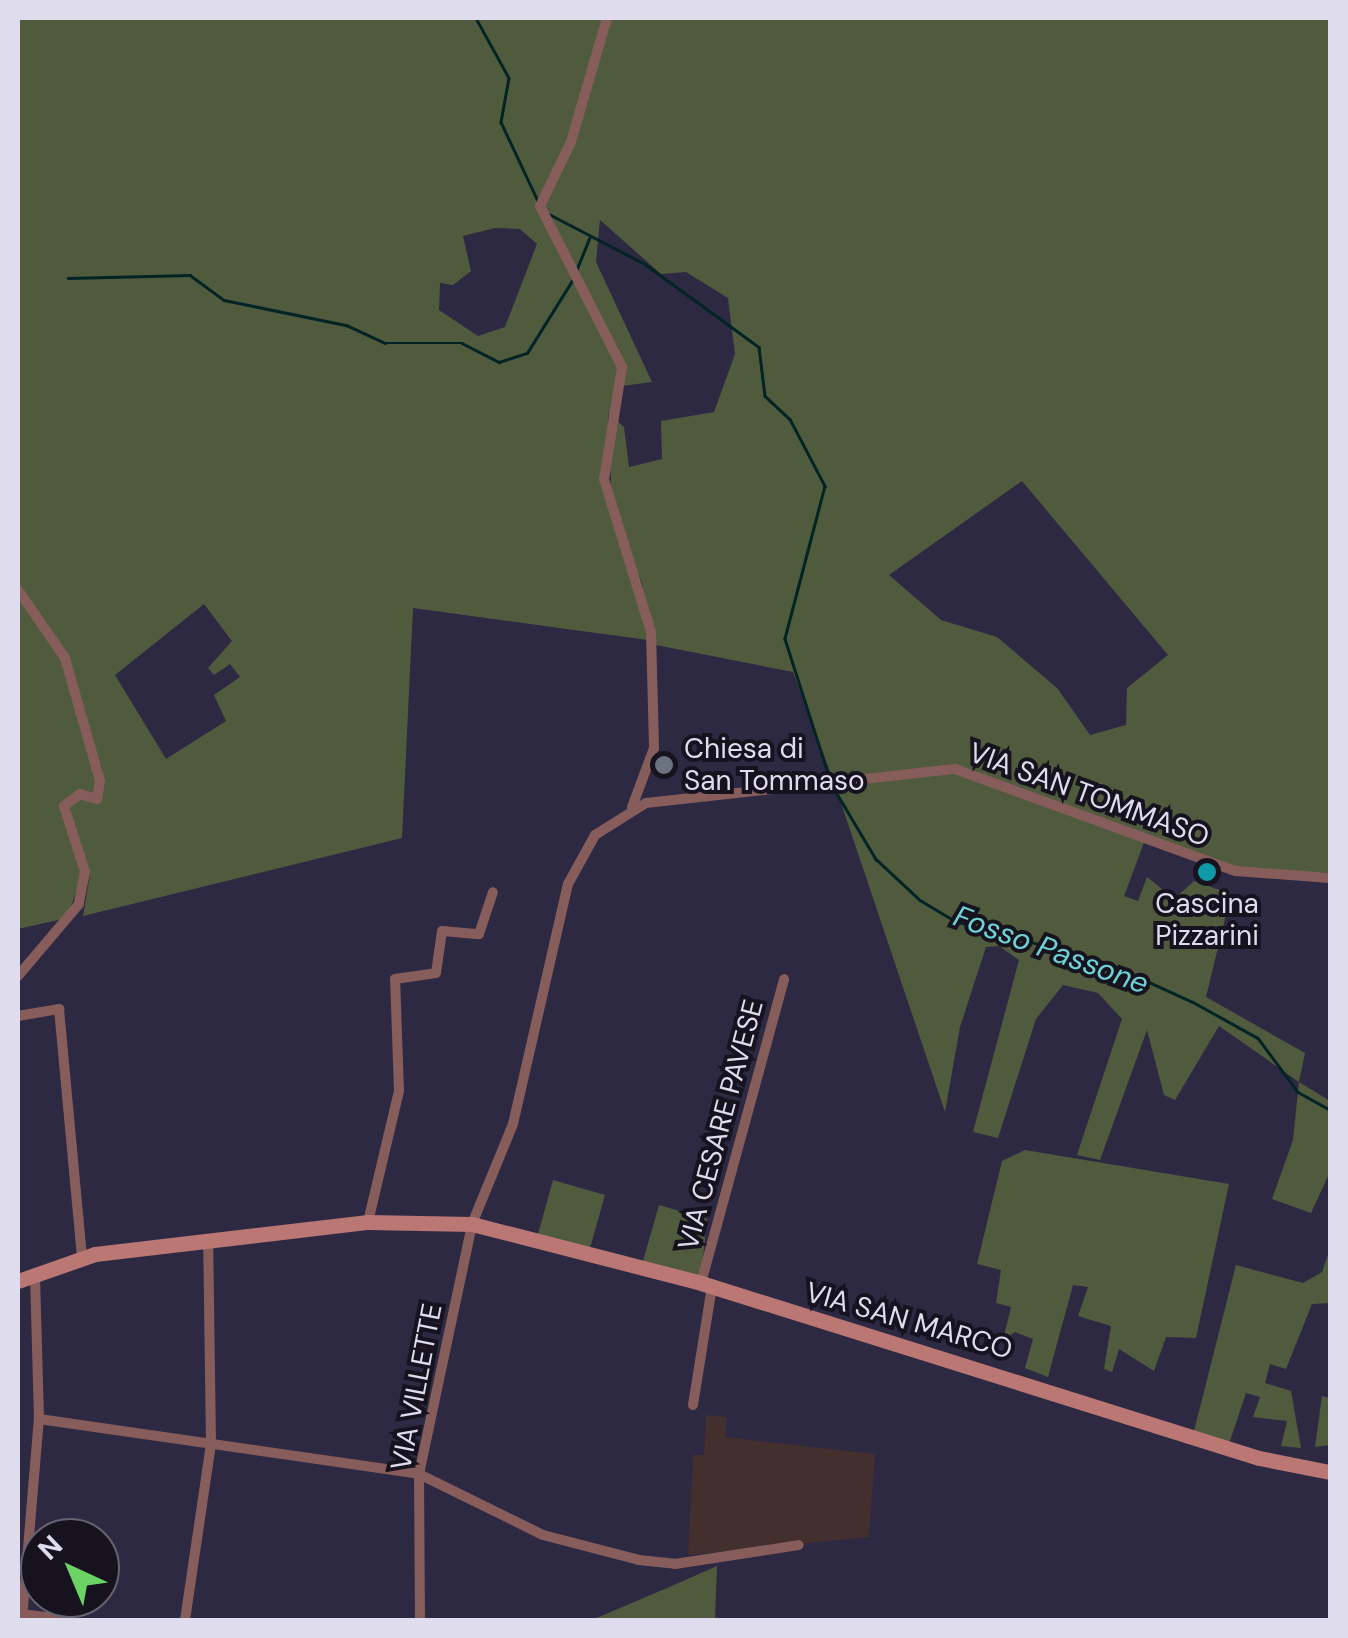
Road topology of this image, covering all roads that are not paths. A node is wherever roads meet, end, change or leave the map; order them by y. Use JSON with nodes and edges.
{"nodes":[{"id":1,"x":607,"y":18,"type":"edge"},
{"id":2,"x":18,"y":590,"type":"edge"},
{"id":3,"x":628,"y":811,"type":"junction"},
{"id":4,"x":1330,"y":878,"type":"edge"},
{"id":5,"x":492,"y":892,"type":"dead end"},
{"id":6,"x":18,"y":976,"type":"edge"},
{"id":7,"x":784,"y":979,"type":"dead end"},
{"id":8,"x":18,"y":1016,"type":"edge"},
{"id":9,"x":368,"y":1222,"type":"junction"},
{"id":10,"x":472,"y":1224,"type":"junction"},
{"id":11,"x":208,"y":1241,"type":"junction"},
{"id":12,"x":82,"y":1258,"type":"junction"},
{"id":13,"x":35,"y":1274,"type":"junction"},
{"id":14,"x":18,"y":1281,"type":"edge"},
{"id":15,"x":707,"y":1285,"type":"junction"},
{"id":16,"x":694,"y":1406,"type":"dead end"},
{"id":17,"x":39,"y":1419,"type":"junction"},
{"id":18,"x":211,"y":1444,"type":"junction"},
{"id":19,"x":1330,"y":1472,"type":"edge"},
{"id":20,"x":419,"y":1474,"type":"junction"},
{"id":21,"x":30,"y":1518,"type":"edge"},
{"id":22,"x":799,"y":1545,"type":"dead end"},
{"id":23,"x":185,"y":1620,"type":"edge"},
{"id":24,"x":420,"y":1620,"type":"edge"}],
"edges":[{"from":1,"to":3,"type":"street"},
{"from":2,"to":6,"type":"street"},
{"from":3,"to":4,"type":"street","name":"VIA SAN TOMMASO"},
{"from":3,"to":10,"type":"street"},
{"from":5,"to":9,"type":"street"},
{"from":7,"to":15,"type":"street","name":"VIA CESARE PAVESE"},
{"from":8,"to":12,"type":"street"},
{"from":9,"to":10,"type":"street","name":"VIA SAN MARCO"},
{"from":9,"to":11,"type":"street","name":"VIA SAN MARCO"},
{"from":10,"to":15,"type":"street","name":"VIA SAN MARCO"},
{"from":10,"to":20,"type":"street","name":"VIA VILLETTE"},
{"from":11,"to":12,"type":"street","name":"VIA SAN MARCO"},
{"from":11,"to":18,"type":"street"},
{"from":12,"to":13,"type":"street","name":"VIA SAN MARCO"},
{"from":13,"to":14,"type":"street","name":"VIA SAN MARCO"},
{"from":13,"to":17,"type":"street"},
{"from":15,"to":16,"type":"street","name":"VIA CESARE PAVESE"},
{"from":15,"to":19,"type":"street","name":"VIA SAN MARCO"},
{"from":17,"to":18,"type":"street"},
{"from":17,"to":21,"type":"street"},
{"from":18,"to":20,"type":"street"},
{"from":18,"to":23,"type":"street"},
{"from":20,"to":22,"type":"street"},
{"from":20,"to":24,"type":"street","name":"VIA VILLETTE"}]}
